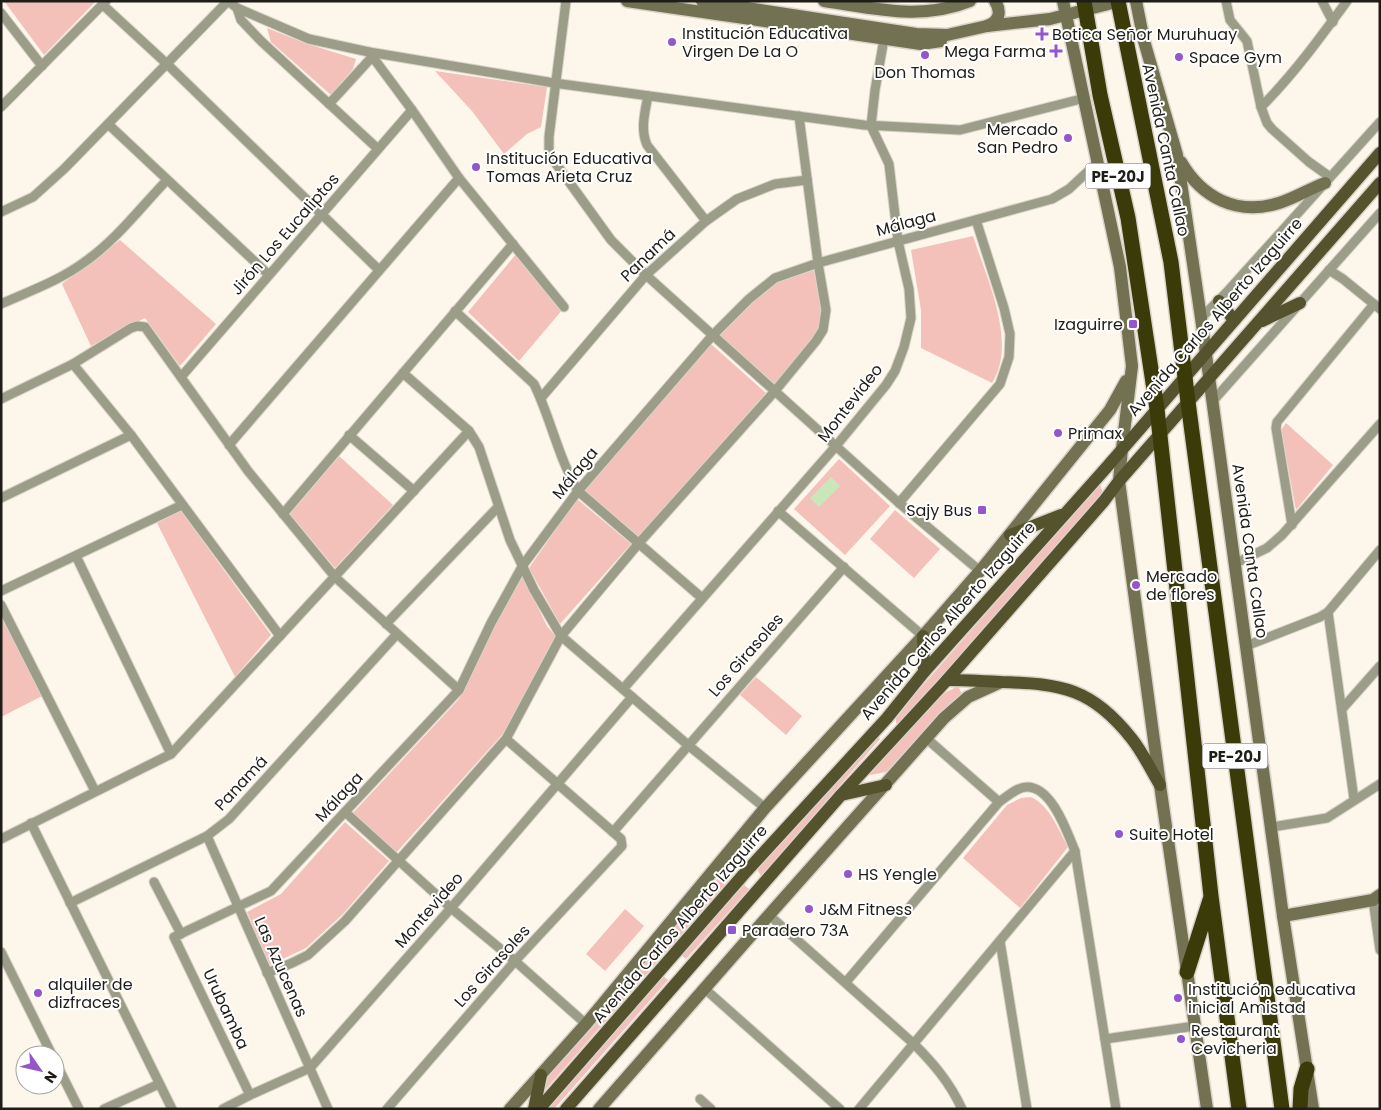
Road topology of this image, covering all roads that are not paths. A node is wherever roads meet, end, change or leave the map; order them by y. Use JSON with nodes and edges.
{"nodes":[{"id":1,"x":228,"y":1,"type":"edge"},
{"id":2,"x":566,"y":1,"type":"edge"},
{"id":3,"x":627,"y":1,"type":"edge"},
{"id":4,"x":702,"y":1,"type":"edge"},
{"id":5,"x":824,"y":1,"type":"edge"},
{"id":6,"x":877,"y":1,"type":"edge"},
{"id":7,"x":970,"y":1,"type":"edge"},
{"id":8,"x":995,"y":1,"type":"edge"},
{"id":9,"x":1063,"y":1,"type":"edge"},
{"id":10,"x":1136,"y":1,"type":"edge"},
{"id":11,"x":1226,"y":1,"type":"edge"},
{"id":12,"x":1322,"y":1,"type":"edge"},
{"id":13,"x":1347,"y":1,"type":"edge"},
{"id":14,"x":1118,"y":2,"type":"edge"},
{"id":15,"x":104,"y":3,"type":"edge"},
{"id":16,"x":1085,"y":6,"type":"edge"},
{"id":17,"x":237,"y":8,"type":"junction"},
{"id":18,"x":948,"y":8,"type":"junction"},
{"id":19,"x":1,"y":13,"type":"edge"},
{"id":20,"x":1066,"y":16,"type":"junction"},
{"id":21,"x":1333,"y":22,"type":"junction"},
{"id":22,"x":987,"y":26,"type":"junction"},
{"id":23,"x":960,"y":33,"type":"junction"},
{"id":24,"x":884,"y":39,"type":"junction"},
{"id":25,"x":370,"y":54,"type":"junction"},
{"id":26,"x":168,"y":64,"type":"junction"},
{"id":27,"x":42,"y":66,"type":"junction"},
{"id":28,"x":554,"y":83,"type":"junction"},
{"id":29,"x":648,"y":96,"type":"junction"},
{"id":30,"x":1085,"y":98,"type":"junction"},
{"id":31,"x":329,"y":104,"type":"junction"},
{"id":32,"x":1,"y":107,"type":"edge"},
{"id":33,"x":1261,"y":107,"type":"junction"},
{"id":34,"x":412,"y":110,"type":"junction"},
{"id":35,"x":799,"y":116,"type":"junction"},
{"id":36,"x":1380,"y":122,"type":"edge"},
{"id":37,"x":108,"y":124,"type":"junction"},
{"id":38,"x":871,"y":126,"type":"junction"},
{"id":39,"x":378,"y":149,"type":"junction"},
{"id":40,"x":1380,"y":153,"type":"edge"},
{"id":41,"x":1177,"y":155,"type":"junction"},
{"id":42,"x":1098,"y":162,"type":"junction"},
{"id":43,"x":459,"y":178,"type":"junction"},
{"id":44,"x":167,"y":180,"type":"junction"},
{"id":45,"x":807,"y":180,"type":"junction"},
{"id":46,"x":1328,"y":180,"type":"junction"},
{"id":47,"x":1380,"y":184,"type":"edge"},
{"id":48,"x":1,"y":212,"type":"edge"},
{"id":49,"x":322,"y":213,"type":"junction"},
{"id":50,"x":1380,"y":213,"type":"edge"},
{"id":51,"x":976,"y":220,"type":"junction"},
{"id":52,"x":706,"y":221,"type":"junction"},
{"id":53,"x":898,"y":241,"type":"junction"},
{"id":54,"x":513,"y":244,"type":"junction"},
{"id":55,"x":818,"y":263,"type":"junction"},
{"id":56,"x":380,"y":270,"type":"junction"},
{"id":57,"x":1329,"y":270,"type":"junction"},
{"id":58,"x":269,"y":275,"type":"junction"},
{"id":59,"x":646,"y":275,"type":"junction"},
{"id":60,"x":1219,"y":301,"type":"junction"},
{"id":61,"x":1300,"y":303,"type":"junction"},
{"id":62,"x":1,"y":304,"type":"edge"},
{"id":63,"x":1377,"y":307,"type":"edge"},
{"id":64,"x":564,"y":308,"type":"dead end"},
{"id":65,"x":456,"y":311,"type":"junction"},
{"id":66,"x":1202,"y":318,"type":"junction"},
{"id":67,"x":1234,"y":320,"type":"junction"},
{"id":68,"x":1258,"y":323,"type":"junction"},
{"id":69,"x":712,"y":336,"type":"junction"},
{"id":70,"x":1206,"y":352,"type":"junction"},
{"id":71,"x":73,"y":364,"type":"junction"},
{"id":72,"x":1132,"y":366,"type":"junction"},
{"id":73,"x":403,"y":373,"type":"junction"},
{"id":74,"x":1185,"y":375,"type":"junction"},
{"id":75,"x":181,"y":377,"type":"junction"},
{"id":76,"x":1209,"y":378,"type":"junction"},
{"id":77,"x":775,"y":391,"type":"junction"},
{"id":78,"x":541,"y":398,"type":"junction"},
{"id":79,"x":1,"y":399,"type":"edge"},
{"id":80,"x":1188,"y":402,"type":"junction"},
{"id":81,"x":1212,"y":402,"type":"junction"},
{"id":82,"x":1157,"y":409,"type":"junction"},
{"id":83,"x":1380,"y":424,"type":"edge"},
{"id":84,"x":469,"y":430,"type":"junction"},
{"id":85,"x":131,"y":435,"type":"junction"},
{"id":86,"x":349,"y":435,"type":"junction"},
{"id":87,"x":1158,"y":437,"type":"junction"},
{"id":88,"x":229,"y":445,"type":"junction"},
{"id":89,"x":836,"y":446,"type":"junction"},
{"id":90,"x":1122,"y":449,"type":"junction"},
{"id":91,"x":1120,"y":481,"type":"junction"},
{"id":92,"x":414,"y":491,"type":"junction"},
{"id":93,"x":578,"y":491,"type":"junction"},
{"id":94,"x":1,"y":498,"type":"edge"},
{"id":95,"x":899,"y":503,"type":"junction"},
{"id":96,"x":182,"y":505,"type":"junction"},
{"id":97,"x":498,"y":507,"type":"junction"},
{"id":98,"x":778,"y":511,"type":"junction"},
{"id":99,"x":282,"y":514,"type":"junction"},
{"id":100,"x":1064,"y":514,"type":"junction"},
{"id":101,"x":1292,"y":525,"type":"junction"},
{"id":102,"x":1010,"y":535,"type":"junction"},
{"id":103,"x":639,"y":543,"type":"junction"},
{"id":104,"x":1380,"y":550,"type":"edge"},
{"id":105,"x":76,"y":556,"type":"junction"},
{"id":106,"x":1234,"y":564,"type":"junction"},
{"id":107,"x":523,"y":565,"type":"junction"},
{"id":108,"x":844,"y":567,"type":"junction"},
{"id":109,"x":980,"y":571,"type":"junction"},
{"id":110,"x":335,"y":577,"type":"junction"},
{"id":111,"x":1,"y":591,"type":"edge"},
{"id":112,"x":702,"y":598,"type":"junction"},
{"id":113,"x":1,"y":605,"type":"edge"},
{"id":114,"x":1328,"y":612,"type":"junction"},
{"id":115,"x":386,"y":624,"type":"junction"},
{"id":116,"x":396,"y":634,"type":"junction"},
{"id":117,"x":280,"y":636,"type":"junction"},
{"id":118,"x":561,"y":636,"type":"junction"},
{"id":119,"x":922,"y":636,"type":"junction"},
{"id":120,"x":1246,"y":646,"type":"junction"},
{"id":121,"x":1380,"y":666,"type":"edge"},
{"id":122,"x":924,"y":672,"type":"junction"},
{"id":123,"x":947,"y":680,"type":"junction"},
{"id":124,"x":1001,"y":682,"type":"junction"},
{"id":125,"x":623,"y":689,"type":"junction"},
{"id":126,"x":459,"y":690,"type":"junction"},
{"id":127,"x":632,"y":697,"type":"junction"},
{"id":128,"x":1342,"y":709,"type":"junction"},
{"id":129,"x":887,"y":718,"type":"junction"},
{"id":130,"x":901,"y":730,"type":"junction"},
{"id":131,"x":926,"y":738,"type":"junction"},
{"id":132,"x":506,"y":739,"type":"junction"},
{"id":133,"x":688,"y":745,"type":"junction"},
{"id":134,"x":171,"y":754,"type":"junction"},
{"id":135,"x":558,"y":784,"type":"junction"},
{"id":136,"x":1380,"y":784,"type":"edge"},
{"id":137,"x":886,"y":785,"type":"junction"},
{"id":138,"x":1160,"y":785,"type":"junction"},
{"id":139,"x":95,"y":791,"type":"junction"},
{"id":140,"x":841,"y":795,"type":"junction"},
{"id":141,"x":1354,"y":799,"type":"junction"},
{"id":142,"x":999,"y":802,"type":"junction"},
{"id":143,"x":765,"y":808,"type":"junction"},
{"id":144,"x":345,"y":812,"type":"junction"},
{"id":145,"x":31,"y":824,"type":"junction"},
{"id":146,"x":1272,"y":827,"type":"junction"},
{"id":147,"x":613,"y":832,"type":"junction"},
{"id":148,"x":207,"y":836,"type":"junction"},
{"id":149,"x":1,"y":838,"type":"edge"},
{"id":150,"x":1075,"y":850,"type":"junction"},
{"id":151,"x":399,"y":860,"type":"junction"},
{"id":152,"x":154,"y":882,"type":"dead end"},
{"id":153,"x":1211,"y":896,"type":"junction"},
{"id":154,"x":1376,"y":898,"type":"edge"},
{"id":155,"x":70,"y":903,"type":"junction"},
{"id":156,"x":238,"y":907,"type":"junction"},
{"id":157,"x":451,"y":908,"type":"junction"},
{"id":158,"x":768,"y":915,"type":"junction"},
{"id":159,"x":1283,"y":916,"type":"junction"},
{"id":160,"x":178,"y":935,"type":"junction"},
{"id":161,"x":1000,"y":941,"type":"junction"},
{"id":162,"x":1380,"y":950,"type":"edge"},
{"id":163,"x":1,"y":952,"type":"edge"},
{"id":164,"x":515,"y":961,"type":"junction"},
{"id":165,"x":667,"y":962,"type":"junction"},
{"id":166,"x":4,"y":966,"type":"edge"},
{"id":167,"x":1187,"y":972,"type":"junction"},
{"id":168,"x":268,"y":973,"type":"junction"},
{"id":169,"x":679,"y":979,"type":"junction"},
{"id":170,"x":846,"y":982,"type":"junction"},
{"id":171,"x":705,"y":989,"type":"junction"},
{"id":172,"x":586,"y":1024,"type":"junction"},
{"id":173,"x":1195,"y":1026,"type":"junction"},
{"id":174,"x":1105,"y":1039,"type":"junction"},
{"id":175,"x":914,"y":1044,"type":"junction"},
{"id":176,"x":47,"y":1045,"type":"edge"},
{"id":177,"x":310,"y":1068,"type":"junction"},
{"id":178,"x":1306,"y":1069,"type":"junction"},
{"id":179,"x":541,"y":1074,"type":"junction"},
{"id":180,"x":65,"y":1080,"type":"edge"},
{"id":181,"x":159,"y":1084,"type":"junction"},
{"id":182,"x":250,"y":1095,"type":"junction"},
{"id":183,"x":578,"y":1096,"type":"junction"},
{"id":184,"x":700,"y":1099,"type":"dead end"},
{"id":185,"x":79,"y":1109,"type":"edge"},
{"id":186,"x":104,"y":1109,"type":"edge"},
{"id":187,"x":172,"y":1109,"type":"edge"},
{"id":188,"x":223,"y":1109,"type":"edge"},
{"id":189,"x":328,"y":1109,"type":"edge"},
{"id":190,"x":387,"y":1109,"type":"edge"},
{"id":191,"x":510,"y":1109,"type":"edge"},
{"id":192,"x":534,"y":1109,"type":"edge"},
{"id":193,"x":538,"y":1109,"type":"edge"},
{"id":194,"x":566,"y":1109,"type":"edge"},
{"id":195,"x":576,"y":1109,"type":"edge"},
{"id":196,"x":599,"y":1109,"type":"edge"},
{"id":197,"x":711,"y":1109,"type":"edge"},
{"id":198,"x":840,"y":1109,"type":"edge"},
{"id":199,"x":859,"y":1109,"type":"edge"},
{"id":200,"x":962,"y":1109,"type":"edge"},
{"id":201,"x":1027,"y":1109,"type":"edge"},
{"id":202,"x":1116,"y":1109,"type":"edge"},
{"id":203,"x":1207,"y":1109,"type":"edge"},
{"id":204,"x":1239,"y":1109,"type":"edge"},
{"id":205,"x":1282,"y":1109,"type":"edge"},
{"id":206,"x":1300,"y":1109,"type":"edge"},
{"id":207,"x":1313,"y":1109,"type":"edge"}],
"edges":[{"from":1,"to":17,"type":"street"},
{"from":1,"to":26,"type":"street"},
{"from":2,"to":28,"type":"street"},
{"from":3,"to":24,"type":"main road"},
{"from":4,"to":23,"type":"main road"},
{"from":5,"to":18,"type":"main road"},
{"from":6,"to":18,"type":"main road"},
{"from":7,"to":18,"type":"main road"},
{"from":8,"to":22,"type":"main road"},
{"from":9,"to":20,"type":"main road"},
{"from":10,"to":41,"type":"main road","name":"Avenida Canta Callao"},
{"from":11,"to":33,"type":"street"},
{"from":12,"to":21,"type":"street"},
{"from":13,"to":21,"type":"street"},
{"from":14,"to":16,"type":"main road"},
{"from":14,"to":74,"type":"highway","name":"Avenida Canta Callao","number":"PE-20J"},
{"from":15,"to":26,"type":"street"},
{"from":15,"to":27,"type":"street"},
{"from":16,"to":20,"type":"main road"},
{"from":16,"to":82,"type":"highway","number":"PE-20J"},
{"from":17,"to":25,"type":"street"},
{"from":17,"to":31,"type":"street"},
{"from":19,"to":27,"type":"street"},
{"from":20,"to":22,"type":"main road"},
{"from":20,"to":30,"type":"main road"},
{"from":21,"to":33,"type":"street"},
{"from":22,"to":23,"type":"main road"},
{"from":23,"to":24,"type":"main road"},
{"from":24,"to":38,"type":"street"},
{"from":25,"to":28,"type":"street"},
{"from":25,"to":31,"type":"street"},
{"from":25,"to":34,"type":"street"},
{"from":26,"to":37,"type":"street"},
{"from":26,"to":49,"type":"street"},
{"from":27,"to":32,"type":"street"},
{"from":28,"to":29,"type":"street"},
{"from":28,"to":59,"type":"street"},
{"from":29,"to":35,"type":"street"},
{"from":29,"to":52,"type":"street"},
{"from":30,"to":38,"type":"street"},
{"from":30,"to":42,"type":"main road"},
{"from":31,"to":39,"type":"street"},
{"from":33,"to":46,"type":"street"},
{"from":34,"to":39,"type":"street","name":"Jirón Los Eucaliptos"},
{"from":34,"to":43,"type":"street"},
{"from":35,"to":38,"type":"street"},
{"from":35,"to":45,"type":"street"},
{"from":36,"to":46,"type":"street"},
{"from":37,"to":44,"type":"street"},
{"from":37,"to":48,"type":"street"},
{"from":38,"to":53,"type":"street","name":"Montevideo"},
{"from":39,"to":49,"type":"street","name":"Jirón Los Eucaliptos"},
{"from":40,"to":67,"type":"main road","name":"Avenida Carlos Alberto Izaguirre"},
{"from":41,"to":46,"type":"main road"},
{"from":41,"to":66,"type":"main road","name":"Avenida Canta Callao"},
{"from":42,"to":51,"type":"street","name":"Málaga"},
{"from":42,"to":72,"type":"main road"},
{"from":43,"to":54,"type":"street"},
{"from":43,"to":56,"type":"street"},
{"from":44,"to":58,"type":"street"},
{"from":44,"to":62,"type":"street"},
{"from":45,"to":52,"type":"street","name":"Panamá"},
{"from":45,"to":55,"type":"street"},
{"from":46,"to":60,"type":"street"},
{"from":47,"to":68,"type":"main road"},
{"from":49,"to":56,"type":"street"},
{"from":49,"to":58,"type":"street","name":"Jirón Los Eucaliptos"},
{"from":50,"to":57,"type":"street"},
{"from":51,"to":53,"type":"street","name":"Málaga"},
{"from":51,"to":95,"type":"street"},
{"from":52,"to":59,"type":"street","name":"Panamá"},
{"from":53,"to":55,"type":"street","name":"Málaga"},
{"from":53,"to":89,"type":"street","name":"Montevideo"},
{"from":54,"to":64,"type":"street"},
{"from":54,"to":65,"type":"street"},
{"from":55,"to":69,"type":"street","name":"Málaga"},
{"from":55,"to":77,"type":"street"},
{"from":56,"to":88,"type":"street"},
{"from":57,"to":61,"type":"street"},
{"from":57,"to":63,"type":"street"},
{"from":58,"to":75,"type":"street","name":"Jirón Los Eucaliptos"},
{"from":59,"to":69,"type":"street"},
{"from":59,"to":78,"type":"street","name":"Panamá"},
{"from":60,"to":66,"type":"street"},
{"from":60,"to":67,"type":"main road"},
{"from":61,"to":68,"type":"main road"},
{"from":61,"to":81,"type":"street"},
{"from":63,"to":101,"type":"street"},
{"from":65,"to":73,"type":"street"},
{"from":65,"to":78,"type":"street"},
{"from":66,"to":70,"type":"main road","name":"Avenida Canta Callao"},
{"from":67,"to":70,"type":"main road","name":"Avenida Carlos Alberto Izaguirre"},
{"from":68,"to":76,"type":"main road"},
{"from":69,"to":77,"type":"street"},
{"from":69,"to":93,"type":"street","name":"Málaga"},
{"from":70,"to":74,"type":"main road","name":"Avenida Carlos Alberto Izaguirre"},
{"from":70,"to":76,"type":"main road","name":"Avenida Canta Callao"},
{"from":71,"to":75,"type":"street"},
{"from":71,"to":79,"type":"street"},
{"from":71,"to":85,"type":"street"},
{"from":72,"to":90,"type":"main road"},
{"from":72,"to":102,"type":"main road","name":"Avenida Carlos Alberto Izaguirre"},
{"from":73,"to":84,"type":"street"},
{"from":73,"to":86,"type":"street"},
{"from":74,"to":80,"type":"highway","name":"Avenida Canta Callao","number":"PE-20J"},
{"from":74,"to":82,"type":"main road","name":"Avenida Carlos Alberto Izaguirre"},
{"from":75,"to":88,"type":"street"},
{"from":76,"to":80,"type":"main road"},
{"from":76,"to":81,"type":"main road","name":"Avenida Canta Callao"},
{"from":77,"to":89,"type":"street"},
{"from":77,"to":103,"type":"street"},
{"from":78,"to":93,"type":"street"},
{"from":80,"to":87,"type":"main road"},
{"from":80,"to":205,"type":"highway","name":"Avenida Canta Callao","number":"PE-20J"},
{"from":81,"to":106,"type":"main road","name":"Avenida Canta Callao"},
{"from":82,"to":87,"type":"highway","number":"PE-20J"},
{"from":82,"to":90,"type":"main road","name":"Avenida Carlos Alberto Izaguirre"},
{"from":83,"to":101,"type":"street"},
{"from":84,"to":92,"type":"street"},
{"from":84,"to":97,"type":"street"},
{"from":85,"to":94,"type":"street"},
{"from":85,"to":96,"type":"street"},
{"from":86,"to":92,"type":"street"},
{"from":86,"to":99,"type":"street"},
{"from":87,"to":91,"type":"main road"},
{"from":87,"to":153,"type":"highway","number":"PE-20J"},
{"from":88,"to":99,"type":"street"},
{"from":89,"to":95,"type":"street"},
{"from":89,"to":98,"type":"street","name":"Montevideo"},
{"from":90,"to":91,"type":"main road"},
{"from":90,"to":100,"type":"main road","name":"Avenida Carlos Alberto Izaguirre"},
{"from":91,"to":123,"type":"main road"},
{"from":91,"to":138,"type":"main road"},
{"from":92,"to":110,"type":"street"},
{"from":93,"to":103,"type":"street"},
{"from":93,"to":107,"type":"street","name":"Málaga"},
{"from":95,"to":109,"type":"street"},
{"from":96,"to":105,"type":"street"},
{"from":96,"to":117,"type":"street"},
{"from":97,"to":107,"type":"street"},
{"from":97,"to":115,"type":"street"},
{"from":98,"to":108,"type":"street"},
{"from":98,"to":112,"type":"street","name":"Montevideo"},
{"from":99,"to":110,"type":"street"},
{"from":100,"to":102,"type":"main road"},
{"from":100,"to":122,"type":"main road","name":"Avenida Carlos Alberto Izaguirre"},
{"from":101,"to":106,"type":"street"},
{"from":102,"to":109,"type":"main road","name":"Avenida Carlos Alberto Izaguirre"},
{"from":103,"to":112,"type":"street"},
{"from":103,"to":118,"type":"street"},
{"from":104,"to":114,"type":"street"},
{"from":105,"to":111,"type":"street"},
{"from":105,"to":134,"type":"street"},
{"from":106,"to":120,"type":"main road","name":"Avenida Canta Callao"},
{"from":107,"to":118,"type":"street"},
{"from":107,"to":126,"type":"street","name":"Málaga"},
{"from":108,"to":119,"type":"street"},
{"from":108,"to":133,"type":"street","name":"Los Girasoles"},
{"from":109,"to":119,"type":"main road","name":"Avenida Carlos Alberto Izaguirre"},
{"from":110,"to":115,"type":"street"},
{"from":110,"to":117,"type":"street"},
{"from":112,"to":125,"type":"street","name":"Montevideo"},
{"from":113,"to":139,"type":"street"},
{"from":114,"to":120,"type":"street"},
{"from":114,"to":128,"type":"street"},
{"from":115,"to":116,"type":"street"},
{"from":116,"to":126,"type":"street"},
{"from":116,"to":148,"type":"street","name":"Panamá"},
{"from":117,"to":134,"type":"street"},
{"from":118,"to":125,"type":"street"},
{"from":118,"to":132,"type":"street"},
{"from":119,"to":122,"type":"main road"},
{"from":119,"to":143,"type":"main road","name":"Avenida Carlos Alberto Izaguirre"},
{"from":120,"to":146,"type":"main road","name":"Avenida Canta Callao"},
{"from":121,"to":128,"type":"street"},
{"from":122,"to":129,"type":"main road","name":"Avenida Carlos Alberto Izaguirre"},
{"from":123,"to":124,"type":"main road"},
{"from":123,"to":130,"type":"main road"},
{"from":124,"to":131,"type":"main road"},
{"from":124,"to":138,"type":"main road"},
{"from":125,"to":127,"type":"street"},
{"from":126,"to":144,"type":"street","name":"Málaga"},
{"from":127,"to":133,"type":"street"},
{"from":127,"to":135,"type":"street","name":"Montevideo"},
{"from":128,"to":141,"type":"street"},
{"from":129,"to":130,"type":"main road"},
{"from":129,"to":165,"type":"main road","name":"Avenida Carlos Alberto Izaguirre"},
{"from":130,"to":140,"type":"main road"},
{"from":131,"to":137,"type":"main road"},
{"from":131,"to":142,"type":"street"},
{"from":132,"to":135,"type":"street"},
{"from":132,"to":151,"type":"street"},
{"from":133,"to":143,"type":"street"},
{"from":133,"to":147,"type":"street","name":"Los Girasoles"},
{"from":134,"to":139,"type":"street"},
{"from":135,"to":147,"type":"street"},
{"from":135,"to":157,"type":"street","name":"Montevideo"},
{"from":136,"to":141,"type":"street"},
{"from":137,"to":140,"type":"main road"},
{"from":137,"to":158,"type":"main road"},
{"from":138,"to":167,"type":"main road"},
{"from":139,"to":145,"type":"street"},
{"from":140,"to":169,"type":"main road"},
{"from":141,"to":146,"type":"street"},
{"from":142,"to":150,"type":"street"},
{"from":142,"to":170,"type":"street"},
{"from":143,"to":172,"type":"main road","name":"Avenida Carlos Alberto Izaguirre"},
{"from":144,"to":151,"type":"street"},
{"from":144,"to":156,"type":"street","name":"Málaga"},
{"from":145,"to":149,"type":"street"},
{"from":145,"to":155,"type":"street"},
{"from":146,"to":159,"type":"main road","name":"Avenida Canta Callao"},
{"from":147,"to":164,"type":"street","name":"Los Girasoles"},
{"from":148,"to":155,"type":"street","name":"Panamá"},
{"from":148,"to":156,"type":"street","name":"Las Azucenas"},
{"from":150,"to":161,"type":"street"},
{"from":150,"to":174,"type":"street"},
{"from":151,"to":157,"type":"street"},
{"from":151,"to":168,"type":"street"},
{"from":152,"to":160,"type":"street","name":"Urubamba"},
{"from":153,"to":167,"type":"highway"},
{"from":153,"to":204,"type":"highway","number":"PE-20J"},
{"from":154,"to":159,"type":"main road"},
{"from":154,"to":162,"type":"street"},
{"from":155,"to":181,"type":"street"},
{"from":156,"to":160,"type":"street","name":"Málaga"},
{"from":156,"to":168,"type":"street","name":"Las Azucenas"},
{"from":157,"to":164,"type":"street"},
{"from":157,"to":177,"type":"street","name":"Montevideo"},
{"from":158,"to":170,"type":"street"},
{"from":158,"to":171,"type":"main road"},
{"from":159,"to":178,"type":"main road","name":"Avenida Canta Callao"},
{"from":160,"to":182,"type":"street","name":"Urubamba"},
{"from":161,"to":175,"type":"street"},
{"from":161,"to":201,"type":"street"},
{"from":163,"to":166,"type":"street"},
{"from":164,"to":172,"type":"street"},
{"from":164,"to":190,"type":"street","name":"Los Girasoles"},
{"from":165,"to":169,"type":"main road"},
{"from":165,"to":193,"type":"main road","name":"Avenida Carlos Alberto Izaguirre"},
{"from":166,"to":176,"type":"street"},
{"from":167,"to":173,"type":"main road"},
{"from":168,"to":177,"type":"street","name":"Las Azucenas"},
{"from":169,"to":183,"type":"main road"},
{"from":170,"to":175,"type":"street"},
{"from":171,"to":196,"type":"main road"},
{"from":171,"to":198,"type":"street"},
{"from":172,"to":179,"type":"main road","name":"Avenida Carlos Alberto Izaguirre"},
{"from":173,"to":174,"type":"street"},
{"from":173,"to":203,"type":"main road"},
{"from":174,"to":202,"type":"street"},
{"from":175,"to":199,"type":"street"},
{"from":175,"to":200,"type":"street"},
{"from":177,"to":182,"type":"street","name":"Montevideo"},
{"from":177,"to":189,"type":"street","name":"Las Azucenas"},
{"from":178,"to":206,"type":"highway"},
{"from":178,"to":207,"type":"main road","name":"Avenida Canta Callao"},
{"from":179,"to":191,"type":"main road","name":"Avenida Carlos Alberto Izaguirre"},
{"from":179,"to":192,"type":"main road"},
{"from":180,"to":185,"type":"street"},
{"from":181,"to":186,"type":"street"},
{"from":181,"to":187,"type":"street"},
{"from":182,"to":188,"type":"street","name":"Montevideo"},
{"from":183,"to":194,"type":"main road"},
{"from":183,"to":195,"type":"main road"},
{"from":184,"to":197,"type":"street"}]}
